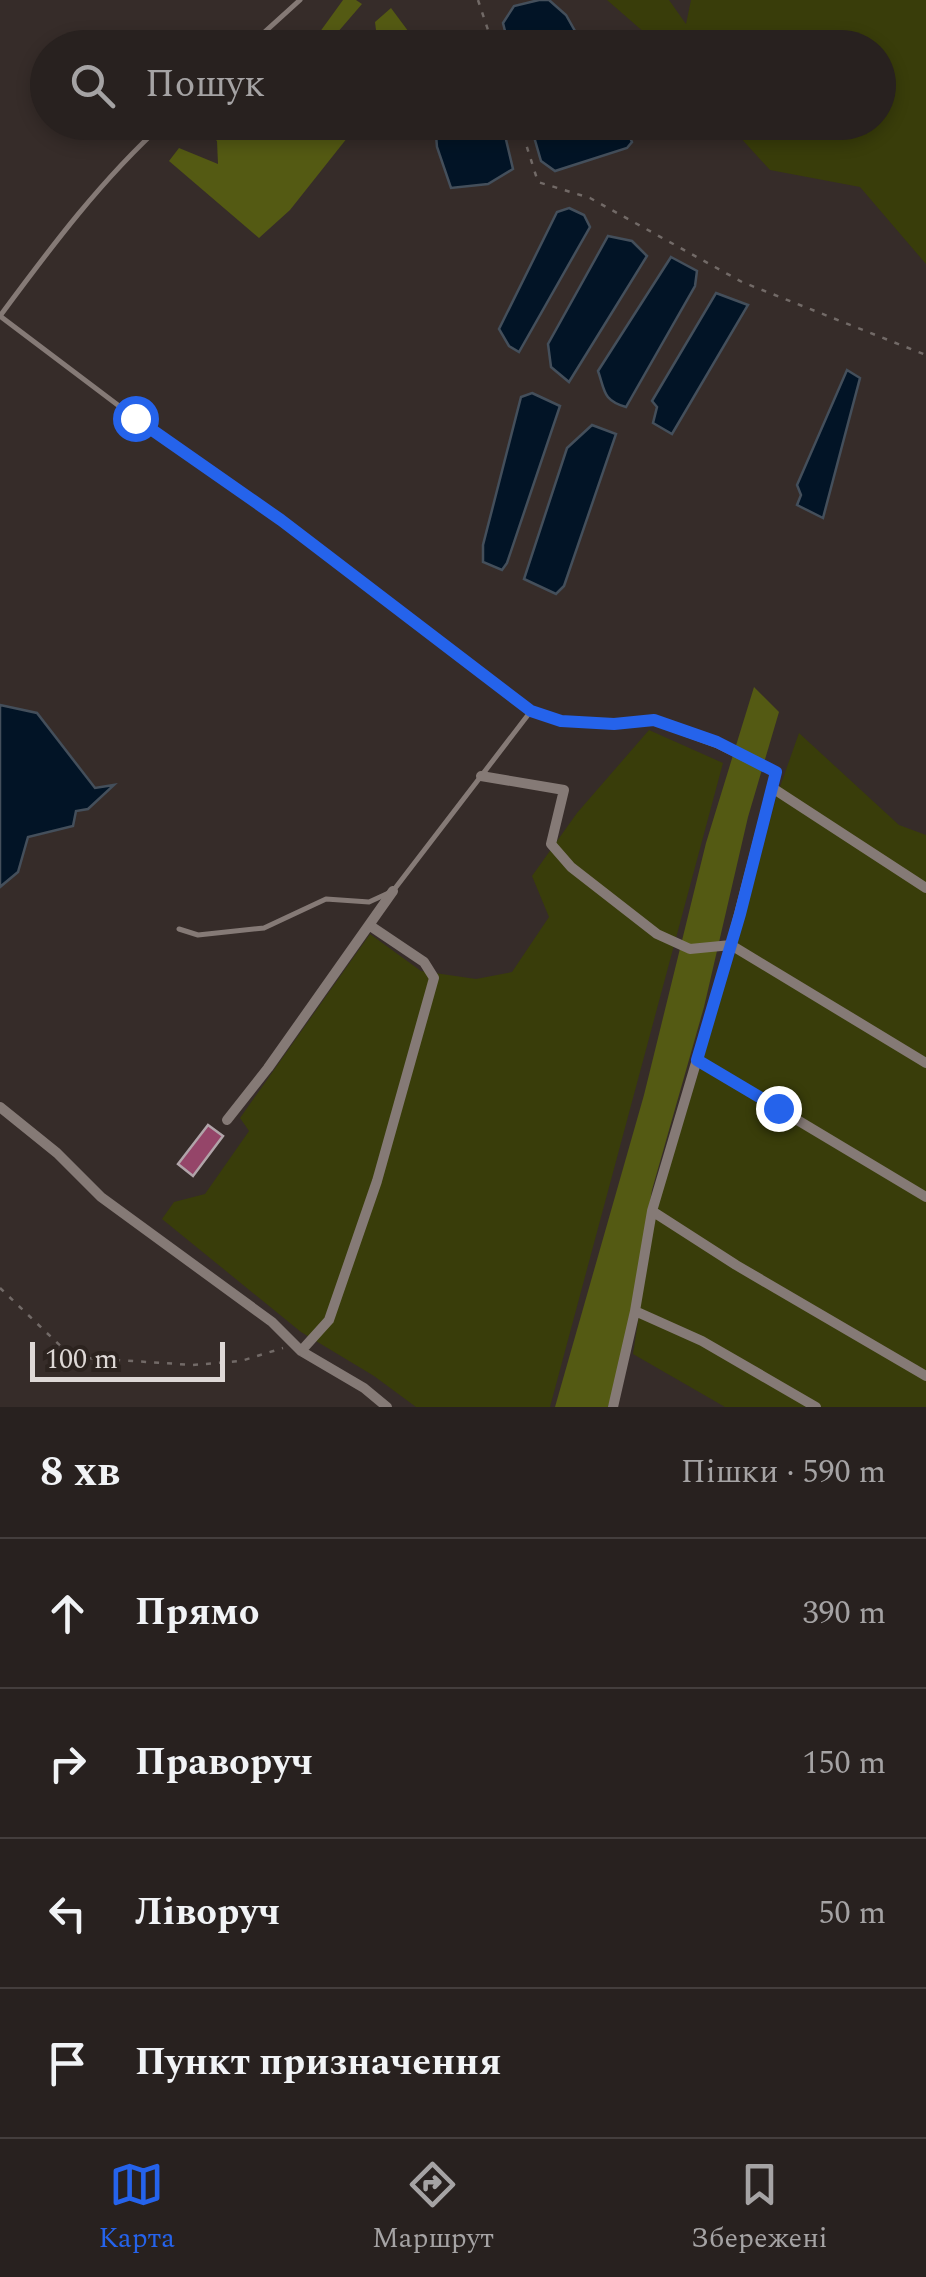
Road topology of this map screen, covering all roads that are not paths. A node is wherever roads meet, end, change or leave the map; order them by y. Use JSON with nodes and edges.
{"nodes":[{"id":1,"x":300,"y":0,"type":"edge"},
{"id":2,"x":267,"y":30,"type":"edge"},
{"id":3,"x":145,"y":140,"type":"edge"},
{"id":4,"x":531,"y":711,"type":"junction"},
{"id":5,"x":481,"y":776,"type":"junction"},
{"id":6,"x":774,"y":788,"type":"junction"},
{"id":7,"x":926,"y":888,"type":"edge"},
{"id":8,"x":393,"y":891,"type":"junction"},
{"id":9,"x":369,"y":925,"type":"junction"},
{"id":10,"x":179,"y":929,"type":"dead end"},
{"id":11,"x":731,"y":944,"type":"junction"},
{"id":12,"x":697,"y":1060,"type":"junction"},
{"id":13,"x":926,"y":1063,"type":"edge"},
{"id":14,"x":0,"y":1108,"type":"edge"},
{"id":15,"x":227,"y":1120,"type":"dead end"},
{"id":16,"x":926,"y":1198,"type":"edge"},
{"id":17,"x":652,"y":1211,"type":"junction"},
{"id":18,"x":635,"y":1311,"type":"junction"},
{"id":19,"x":301,"y":1351,"type":"junction"},
{"id":20,"x":926,"y":1376,"type":"edge"},
{"id":21,"x":388,"y":1407,"type":"edge"},
{"id":22,"x":613,"y":1407,"type":"edge"},
{"id":23,"x":816,"y":1407,"type":"edge"}],
"edges":[{"from":1,"to":2,"type":"lane"},
{"from":3,"to":4,"type":"lane"},
{"from":4,"to":5,"type":"lane"},
{"from":4,"to":6,"type":"street"},
{"from":5,"to":8,"type":"lane"},
{"from":5,"to":11,"type":"street"},
{"from":6,"to":7,"type":"street"},
{"from":6,"to":11,"type":"street"},
{"from":8,"to":9,"type":"street"},
{"from":8,"to":10,"type":"lane"},
{"from":9,"to":15,"type":"street"},
{"from":9,"to":19,"type":"street"},
{"from":11,"to":12,"type":"street"},
{"from":11,"to":13,"type":"street"},
{"from":12,"to":16,"type":"street"},
{"from":12,"to":17,"type":"street"},
{"from":14,"to":19,"type":"street"},
{"from":17,"to":18,"type":"street"},
{"from":17,"to":20,"type":"street"},
{"from":18,"to":22,"type":"street"},
{"from":18,"to":23,"type":"street"},
{"from":19,"to":21,"type":"street"}]}
